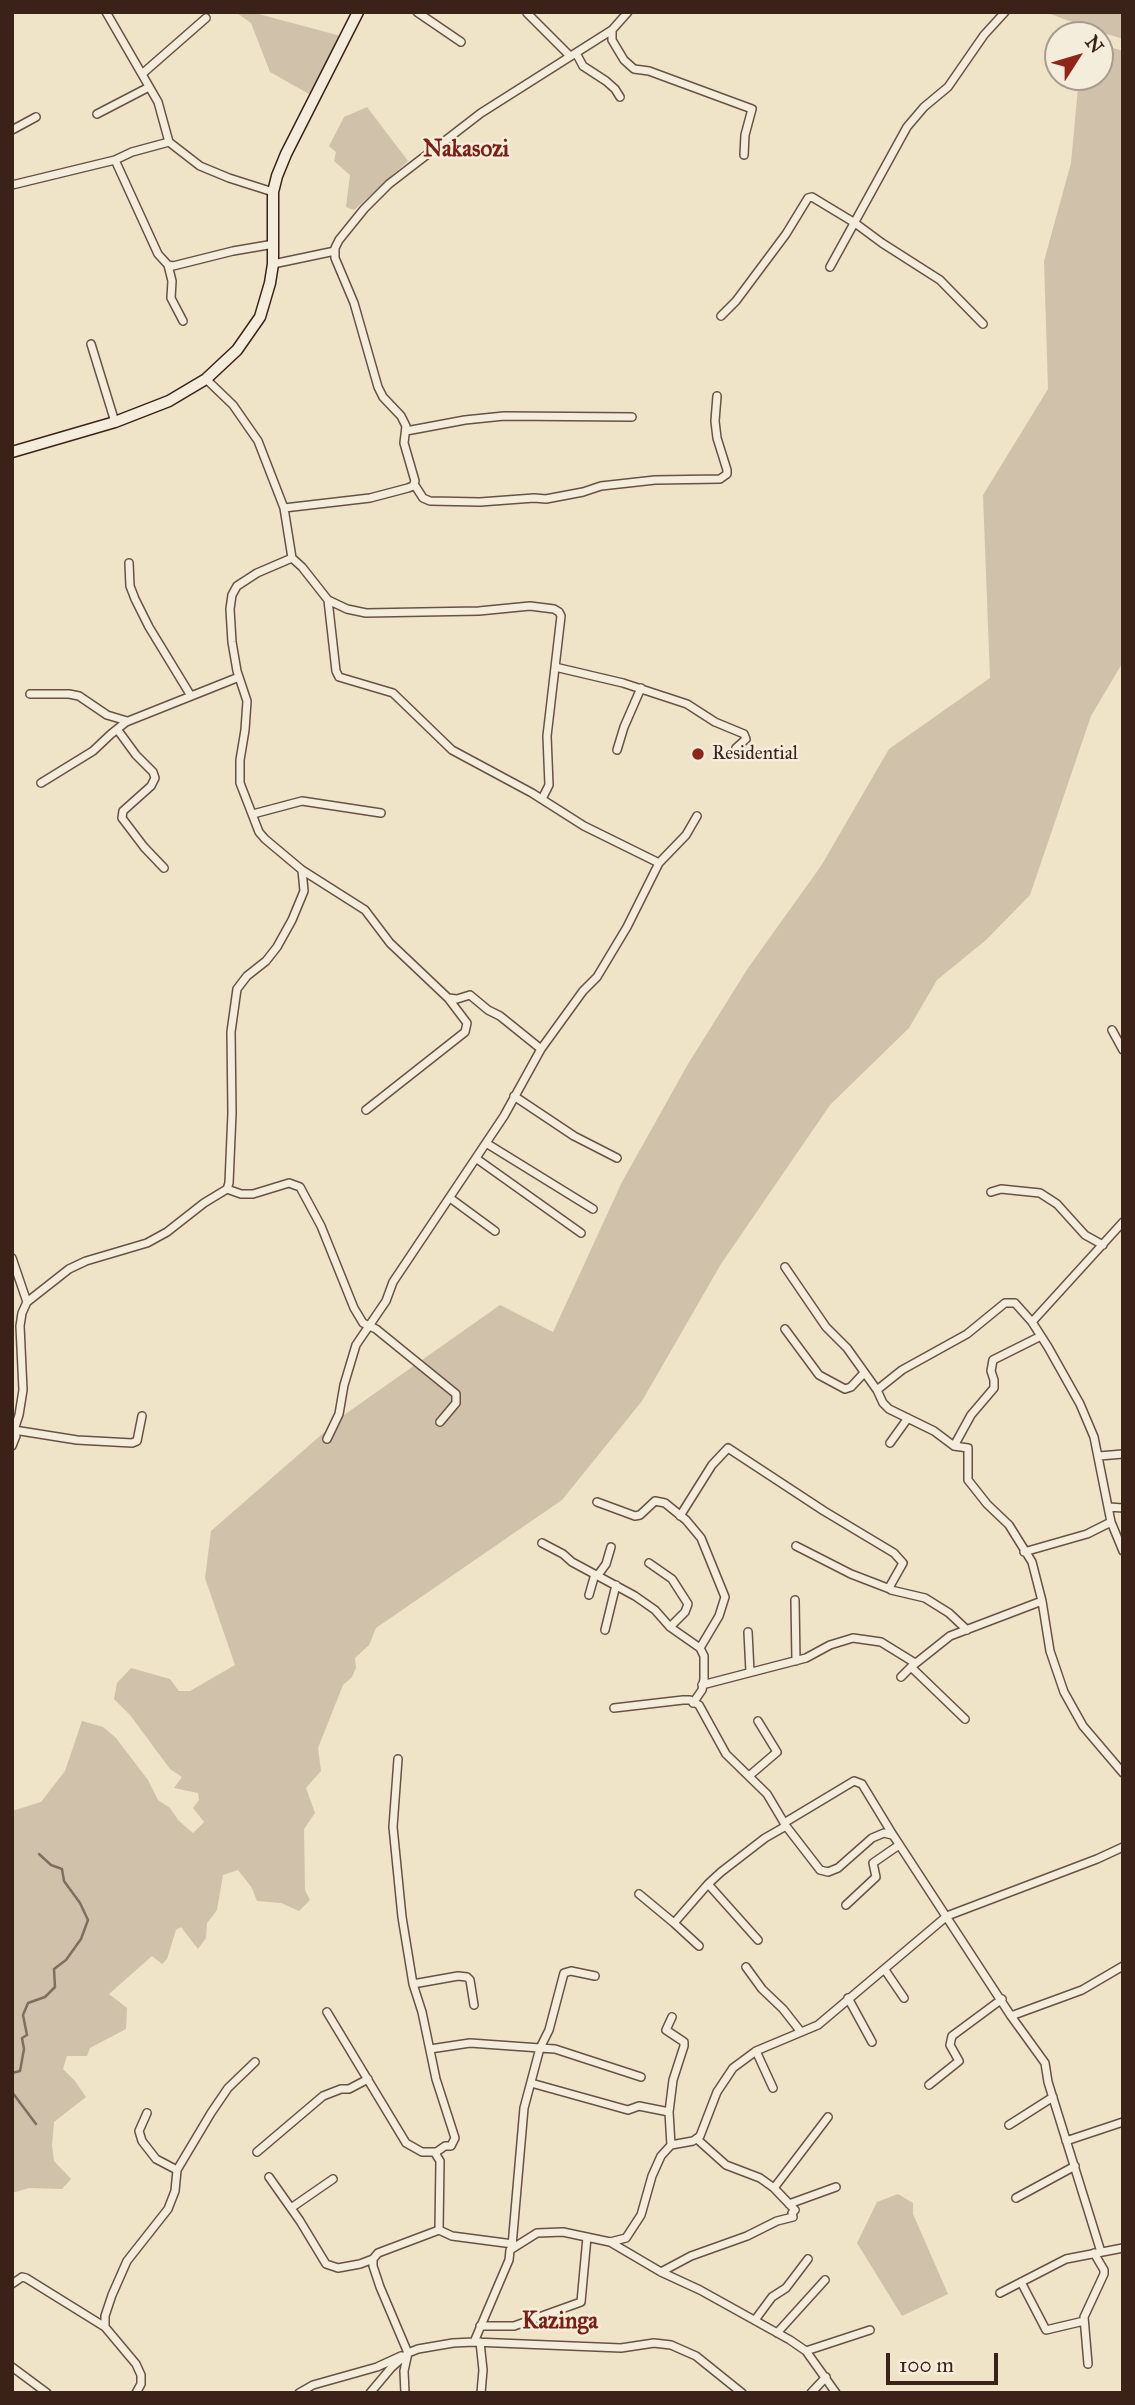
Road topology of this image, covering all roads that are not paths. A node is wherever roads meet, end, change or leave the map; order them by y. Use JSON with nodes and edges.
{"nodes":[{"id":1,"x":106,"y":12,"type":"edge"},
{"id":2,"x":358,"y":12,"type":"edge"},
{"id":3,"x":417,"y":12,"type":"edge"},
{"id":4,"x":628,"y":12,"type":"edge"},
{"id":5,"x":1005,"y":12,"type":"edge"},
{"id":6,"x":527,"y":13,"type":"edge"},
{"id":7,"x":206,"y":18,"type":"dead end"},
{"id":8,"x":612,"y":30,"type":"junction"},
{"id":9,"x":461,"y":42,"type":"dead end"},
{"id":10,"x":573,"y":54,"type":"junction"},
{"id":11,"x":142,"y":74,"type":"junction"},
{"id":12,"x":149,"y":87,"type":"junction"},
{"id":13,"x":620,"y":97,"type":"dead end"},
{"id":14,"x":97,"y":114,"type":"dead end"},
{"id":15,"x":36,"y":117,"type":"dead end"},
{"id":16,"x":12,"y":130,"type":"edge"},
{"id":17,"x":169,"y":142,"type":"junction"},
{"id":18,"x":744,"y":155,"type":"dead end"},
{"id":19,"x":115,"y":160,"type":"junction"},
{"id":20,"x":12,"y":185,"type":"edge"},
{"id":21,"x":273,"y":192,"type":"junction"},
{"id":22,"x":855,"y":223,"type":"junction"},
{"id":23,"x":274,"y":244,"type":"junction"},
{"id":24,"x":335,"y":251,"type":"junction"},
{"id":25,"x":273,"y":264,"type":"junction"},
{"id":26,"x":168,"y":265,"type":"junction"},
{"id":27,"x":830,"y":267,"type":"dead end"},
{"id":28,"x":721,"y":316,"type":"dead end"},
{"id":29,"x":183,"y":321,"type":"dead end"},
{"id":30,"x":983,"y":324,"type":"dead end"},
{"id":31,"x":91,"y":344,"type":"dead end"},
{"id":32,"x":206,"y":379,"type":"junction"},
{"id":33,"x":717,"y":397,"type":"dead end"},
{"id":34,"x":632,"y":417,"type":"dead end"},
{"id":35,"x":115,"y":422,"type":"junction"},
{"id":36,"x":406,"y":431,"type":"junction"},
{"id":37,"x":12,"y":452,"type":"edge"},
{"id":38,"x":414,"y":484,"type":"junction"},
{"id":39,"x":284,"y":508,"type":"junction"},
{"id":40,"x":292,"y":558,"type":"junction"},
{"id":41,"x":129,"y":564,"type":"dead end"},
{"id":42,"x":328,"y":600,"type":"junction"},
{"id":43,"x":555,"y":667,"type":"junction"},
{"id":44,"x":240,"y":677,"type":"junction"},
{"id":45,"x":642,"y":688,"type":"junction"},
{"id":46,"x":30,"y":694,"type":"dead end"},
{"id":47,"x":191,"y":696,"type":"junction"},
{"id":48,"x":128,"y":722,"type":"junction"},
{"id":49,"x":117,"y":729,"type":"junction"},
{"id":50,"x":736,"y":748,"type":"dead end"},
{"id":51,"x":617,"y":750,"type":"dead end"},
{"id":52,"x":41,"y":783,"type":"dead end"},
{"id":53,"x":541,"y":799,"type":"junction"},
{"id":54,"x":381,"y":813,"type":"dead end"},
{"id":55,"x":253,"y":814,"type":"junction"},
{"id":56,"x":697,"y":816,"type":"dead end"},
{"id":57,"x":659,"y":863,"type":"junction"},
{"id":58,"x":164,"y":868,"type":"dead end"},
{"id":59,"x":302,"y":870,"type":"junction"},
{"id":60,"x":448,"y":998,"type":"junction"},
{"id":61,"x":1112,"y":1030,"type":"dead end"},
{"id":62,"x":541,"y":1049,"type":"junction"},
{"id":63,"x":1123,"y":1050,"type":"edge"},
{"id":64,"x":514,"y":1096,"type":"junction"},
{"id":65,"x":366,"y":1110,"type":"dead end"},
{"id":66,"x":486,"y":1143,"type":"junction"},
{"id":67,"x":477,"y":1158,"type":"junction"},
{"id":68,"x":617,"y":1158,"type":"dead end"},
{"id":69,"x":227,"y":1189,"type":"junction"},
{"id":70,"x":991,"y":1192,"type":"dead end"},
{"id":71,"x":450,"y":1198,"type":"junction"},
{"id":72,"x":593,"y":1209,"type":"dead end"},
{"id":73,"x":1123,"y":1223,"type":"edge"},
{"id":74,"x":495,"y":1231,"type":"dead end"},
{"id":75,"x":581,"y":1233,"type":"dead end"},
{"id":76,"x":1104,"y":1245,"type":"junction"},
{"id":77,"x":12,"y":1258,"type":"edge"},
{"id":78,"x":785,"y":1266,"type":"dead end"},
{"id":79,"x":27,"y":1302,"type":"junction"},
{"id":80,"x":22,"y":1313,"type":"junction"},
{"id":81,"x":12,"y":1316,"type":"edge"},
{"id":82,"x":1032,"y":1322,"type":"junction"},
{"id":83,"x":367,"y":1326,"type":"junction"},
{"id":84,"x":785,"y":1329,"type":"dead end"},
{"id":85,"x":1041,"y":1336,"type":"junction"},
{"id":86,"x":864,"y":1373,"type":"junction"},
{"id":87,"x":12,"y":1389,"type":"edge"},
{"id":88,"x":23,"y":1390,"type":"junction"},
{"id":89,"x":877,"y":1390,"type":"junction"},
{"id":90,"x":142,"y":1416,"type":"dead end"},
{"id":91,"x":908,"y":1418,"type":"junction"},
{"id":92,"x":440,"y":1422,"type":"dead end"},
{"id":93,"x":14,"y":1430,"type":"edge"},
{"id":94,"x":327,"y":1439,"type":"dead end"},
{"id":95,"x":891,"y":1443,"type":"dead end"},
{"id":96,"x":12,"y":1446,"type":"edge"},
{"id":97,"x":954,"y":1446,"type":"junction"},
{"id":98,"x":1123,"y":1454,"type":"edge"},
{"id":99,"x":1099,"y":1456,"type":"junction"},
{"id":100,"x":597,"y":1502,"type":"dead end"},
{"id":101,"x":1109,"y":1507,"type":"junction"},
{"id":102,"x":1123,"y":1508,"type":"edge"},
{"id":103,"x":680,"y":1516,"type":"junction"},
{"id":104,"x":1111,"y":1522,"type":"junction"},
{"id":105,"x":542,"y":1543,"type":"dead end"},
{"id":106,"x":796,"y":1546,"type":"dead end"},
{"id":107,"x":611,"y":1547,"type":"dead end"},
{"id":108,"x":1123,"y":1551,"type":"edge"},
{"id":109,"x":1024,"y":1552,"type":"junction"},
{"id":110,"x":649,"y":1563,"type":"dead end"},
{"id":111,"x":597,"y":1574,"type":"junction"},
{"id":112,"x":616,"y":1585,"type":"junction"},
{"id":113,"x":890,"y":1589,"type":"junction"},
{"id":114,"x":589,"y":1595,"type":"dead end"},
{"id":115,"x":795,"y":1600,"type":"dead end"},
{"id":116,"x":1042,"y":1601,"type":"junction"},
{"id":117,"x":670,"y":1627,"type":"junction"},
{"id":118,"x":605,"y":1630,"type":"dead end"},
{"id":119,"x":967,"y":1630,"type":"junction"},
{"id":120,"x":748,"y":1632,"type":"dead end"},
{"id":121,"x":700,"y":1648,"type":"junction"},
{"id":122,"x":796,"y":1661,"type":"junction"},
{"id":123,"x":913,"y":1665,"type":"junction"},
{"id":124,"x":750,"y":1672,"type":"junction"},
{"id":125,"x":901,"y":1677,"type":"dead end"},
{"id":126,"x":702,"y":1685,"type":"junction"},
{"id":127,"x":693,"y":1703,"type":"junction"},
{"id":128,"x":614,"y":1708,"type":"dead end"},
{"id":129,"x":965,"y":1719,"type":"dead end"},
{"id":130,"x":758,"y":1721,"type":"dead end"},
{"id":131,"x":398,"y":1759,"type":"dead end"},
{"id":132,"x":1123,"y":1773,"type":"edge"},
{"id":133,"x":748,"y":1776,"type":"junction"},
{"id":134,"x":785,"y":1824,"type":"junction"},
{"id":135,"x":893,"y":1835,"type":"junction"},
{"id":136,"x":899,"y":1845,"type":"junction"},
{"id":137,"x":1123,"y":1847,"type":"edge"},
{"id":138,"x":708,"y":1884,"type":"junction"},
{"id":139,"x":639,"y":1894,"type":"dead end"},
{"id":140,"x":846,"y":1905,"type":"dead end"},
{"id":141,"x":947,"y":1916,"type":"junction"},
{"id":142,"x":674,"y":1923,"type":"junction"},
{"id":143,"x":758,"y":1940,"type":"dead end"},
{"id":144,"x":699,"y":1946,"type":"dead end"},
{"id":145,"x":746,"y":1967,"type":"dead end"},
{"id":146,"x":1122,"y":1967,"type":"edge"},
{"id":147,"x":885,"y":1970,"type":"junction"},
{"id":148,"x":595,"y":1976,"type":"dead end"},
{"id":149,"x":413,"y":1984,"type":"junction"},
{"id":150,"x":848,"y":1998,"type":"junction"},
{"id":151,"x":904,"y":1998,"type":"dead end"},
{"id":152,"x":1002,"y":2000,"type":"junction"},
{"id":153,"x":474,"y":2006,"type":"dead end"},
{"id":154,"x":327,"y":2012,"type":"dead end"},
{"id":155,"x":1011,"y":2016,"type":"junction"},
{"id":156,"x":672,"y":2017,"type":"dead end"},
{"id":157,"x":801,"y":2032,"type":"junction"},
{"id":158,"x":872,"y":2042,"type":"dead end"},
{"id":159,"x":540,"y":2048,"type":"junction"},
{"id":160,"x":430,"y":2049,"type":"junction"},
{"id":161,"x":756,"y":2051,"type":"junction"},
{"id":162,"x":255,"y":2062,"type":"dead end"},
{"id":163,"x":640,"y":2077,"type":"dead end"},
{"id":164,"x":368,"y":2079,"type":"junction"},
{"id":165,"x":531,"y":2083,"type":"junction"},
{"id":166,"x":929,"y":2085,"type":"dead end"},
{"id":167,"x":774,"y":2088,"type":"dead end"},
{"id":168,"x":1053,"y":2097,"type":"junction"},
{"id":169,"x":669,"y":2112,"type":"junction"},
{"id":170,"x":147,"y":2113,"type":"dead end"},
{"id":171,"x":828,"y":2117,"type":"dead end"},
{"id":172,"x":1123,"y":2122,"type":"edge"},
{"id":173,"x":1009,"y":2125,"type":"dead end"},
{"id":174,"x":697,"y":2139,"type":"junction"},
{"id":175,"x":1066,"y":2141,"type":"junction"},
{"id":176,"x":671,"y":2145,"type":"junction"},
{"id":177,"x":257,"y":2152,"type":"dead end"},
{"id":178,"x":435,"y":2153,"type":"junction"},
{"id":179,"x":1075,"y":2166,"type":"junction"},
{"id":180,"x":177,"y":2170,"type":"junction"},
{"id":181,"x":269,"y":2177,"type":"dead end"},
{"id":182,"x":333,"y":2179,"type":"dead end"},
{"id":183,"x":836,"y":2187,"type":"dead end"},
{"id":184,"x":775,"y":2188,"type":"junction"},
{"id":185,"x":1016,"y":2198,"type":"dead end"},
{"id":186,"x":789,"y":2204,"type":"junction"},
{"id":187,"x":291,"y":2208,"type":"junction"},
{"id":188,"x":439,"y":2230,"type":"junction"},
{"id":189,"x":587,"y":2237,"type":"junction"},
{"id":190,"x":610,"y":2242,"type":"junction"},
{"id":191,"x":512,"y":2247,"type":"junction"},
{"id":192,"x":1123,"y":2248,"type":"edge"},
{"id":193,"x":1097,"y":2252,"type":"junction"},
{"id":194,"x":373,"y":2259,"type":"junction"},
{"id":195,"x":808,"y":2259,"type":"dead end"},
{"id":196,"x":661,"y":2272,"type":"junction"},
{"id":197,"x":825,"y":2280,"type":"dead end"},
{"id":198,"x":1021,"y":2282,"type":"junction"},
{"id":199,"x":12,"y":2284,"type":"edge"},
{"id":200,"x":1000,"y":2293,"type":"dead end"},
{"id":201,"x":755,"y":2320,"type":"junction"},
{"id":202,"x":1084,"y":2321,"type":"junction"},
{"id":203,"x":480,"y":2326,"type":"junction"},
{"id":204,"x":105,"y":2328,"type":"junction"},
{"id":205,"x":870,"y":2330,"type":"dead end"},
{"id":206,"x":777,"y":2333,"type":"junction"},
{"id":207,"x":477,"y":2342,"type":"junction"},
{"id":208,"x":806,"y":2351,"type":"junction"},
{"id":209,"x":408,"y":2353,"type":"junction"},
{"id":210,"x":1088,"y":2364,"type":"dead end"},
{"id":211,"x":12,"y":2367,"type":"edge"},
{"id":212,"x":826,"y":2377,"type":"junction"},
{"id":213,"x":47,"y":2393,"type":"edge"},
{"id":214,"x":136,"y":2393,"type":"edge"},
{"id":215,"x":299,"y":2393,"type":"edge"},
{"id":216,"x":370,"y":2393,"type":"edge"},
{"id":217,"x":405,"y":2393,"type":"edge"},
{"id":218,"x":481,"y":2393,"type":"edge"},
{"id":219,"x":742,"y":2393,"type":"edge"},
{"id":220,"x":811,"y":2393,"type":"edge"},
{"id":221,"x":836,"y":2393,"type":"edge"}],
"edges":[{"from":1,"to":11,"type":"street"},
{"from":2,"to":21,"type":"street"},
{"from":3,"to":9,"type":"street"},
{"from":4,"to":8,"type":"street"},
{"from":5,"to":22,"type":"street"},
{"from":6,"to":10,"type":"street"},
{"from":7,"to":11,"type":"street"},
{"from":8,"to":10,"type":"street"},
{"from":8,"to":18,"type":"street"},
{"from":10,"to":13,"type":"street"},
{"from":10,"to":24,"type":"street"},
{"from":11,"to":12,"type":"street"},
{"from":12,"to":14,"type":"street"},
{"from":12,"to":17,"type":"street"},
{"from":15,"to":16,"type":"street"},
{"from":17,"to":19,"type":"street"},
{"from":17,"to":21,"type":"street"},
{"from":19,"to":20,"type":"street"},
{"from":19,"to":26,"type":"street"},
{"from":21,"to":23,"type":"street"},
{"from":22,"to":27,"type":"street"},
{"from":22,"to":28,"type":"street"},
{"from":22,"to":30,"type":"street"},
{"from":23,"to":25,"type":"street"},
{"from":23,"to":26,"type":"street"},
{"from":24,"to":25,"type":"street"},
{"from":24,"to":36,"type":"street"},
{"from":25,"to":32,"type":"street"},
{"from":26,"to":29,"type":"street"},
{"from":31,"to":35,"type":"street"},
{"from":32,"to":35,"type":"street"},
{"from":32,"to":39,"type":"street"},
{"from":33,"to":38,"type":"street"},
{"from":34,"to":36,"type":"street"},
{"from":35,"to":37,"type":"street"},
{"from":36,"to":38,"type":"street"},
{"from":38,"to":39,"type":"street"},
{"from":39,"to":40,"type":"street"},
{"from":40,"to":42,"type":"street"},
{"from":40,"to":44,"type":"street"},
{"from":41,"to":47,"type":"street"},
{"from":42,"to":43,"type":"street"},
{"from":42,"to":53,"type":"street"},
{"from":43,"to":45,"type":"street"},
{"from":43,"to":53,"type":"street"},
{"from":44,"to":47,"type":"street"},
{"from":44,"to":55,"type":"street"},
{"from":45,"to":50,"type":"street"},
{"from":45,"to":51,"type":"street"},
{"from":46,"to":48,"type":"street"},
{"from":47,"to":48,"type":"street"},
{"from":48,"to":49,"type":"street"},
{"from":49,"to":52,"type":"street"},
{"from":49,"to":58,"type":"street"},
{"from":53,"to":57,"type":"street"},
{"from":54,"to":55,"type":"street"},
{"from":55,"to":59,"type":"street"},
{"from":56,"to":57,"type":"street"},
{"from":57,"to":62,"type":"street"},
{"from":59,"to":60,"type":"street"},
{"from":59,"to":69,"type":"street"},
{"from":60,"to":62,"type":"street"},
{"from":60,"to":65,"type":"street"},
{"from":61,"to":63,"type":"street"},
{"from":62,"to":64,"type":"street"},
{"from":64,"to":66,"type":"street"},
{"from":64,"to":68,"type":"street"},
{"from":66,"to":67,"type":"street"},
{"from":66,"to":72,"type":"street"},
{"from":67,"to":71,"type":"street"},
{"from":67,"to":75,"type":"street"},
{"from":69,"to":79,"type":"street"},
{"from":69,"to":83,"type":"street"},
{"from":70,"to":76,"type":"street"},
{"from":71,"to":74,"type":"street"},
{"from":71,"to":83,"type":"street"},
{"from":73,"to":76,"type":"street"},
{"from":76,"to":82,"type":"street"},
{"from":77,"to":79,"type":"street"},
{"from":78,"to":86,"type":"street"},
{"from":79,"to":80,"type":"street"},
{"from":80,"to":81,"type":"street"},
{"from":80,"to":88,"type":"street"},
{"from":82,"to":85,"type":"street"},
{"from":82,"to":89,"type":"street"},
{"from":83,"to":92,"type":"street"},
{"from":83,"to":94,"type":"street"},
{"from":84,"to":86,"type":"street"},
{"from":85,"to":97,"type":"street"},
{"from":85,"to":99,"type":"street"},
{"from":86,"to":89,"type":"street"},
{"from":87,"to":88,"type":"street"},
{"from":88,"to":93,"type":"street"},
{"from":89,"to":91,"type":"street"},
{"from":90,"to":93,"type":"street"},
{"from":91,"to":95,"type":"street"},
{"from":91,"to":97,"type":"street"},
{"from":93,"to":96,"type":"street"},
{"from":97,"to":109,"type":"street"},
{"from":98,"to":99,"type":"street"},
{"from":99,"to":101,"type":"street"},
{"from":100,"to":103,"type":"street"},
{"from":101,"to":102,"type":"street"},
{"from":101,"to":104,"type":"street"},
{"from":103,"to":113,"type":"street"},
{"from":103,"to":121,"type":"street"},
{"from":104,"to":108,"type":"street"},
{"from":104,"to":109,"type":"street"},
{"from":105,"to":111,"type":"street"},
{"from":106,"to":113,"type":"street"},
{"from":107,"to":111,"type":"street"},
{"from":109,"to":116,"type":"street"},
{"from":110,"to":117,"type":"street"},
{"from":111,"to":112,"type":"street"},
{"from":111,"to":114,"type":"street"},
{"from":112,"to":117,"type":"street"},
{"from":112,"to":118,"type":"street"},
{"from":113,"to":119,"type":"street"},
{"from":115,"to":122,"type":"street"},
{"from":116,"to":119,"type":"street"},
{"from":116,"to":132,"type":"street"},
{"from":117,"to":121,"type":"street"},
{"from":119,"to":123,"type":"street"},
{"from":120,"to":124,"type":"street"},
{"from":121,"to":126,"type":"street"},
{"from":122,"to":123,"type":"street"},
{"from":122,"to":124,"type":"street"},
{"from":123,"to":125,"type":"street"},
{"from":123,"to":129,"type":"street"},
{"from":124,"to":126,"type":"street"},
{"from":126,"to":127,"type":"street"},
{"from":127,"to":128,"type":"street"},
{"from":127,"to":133,"type":"street"},
{"from":130,"to":133,"type":"street"},
{"from":131,"to":149,"type":"street"},
{"from":133,"to":134,"type":"street"},
{"from":134,"to":135,"type":"street"},
{"from":134,"to":135,"type":"street"},
{"from":134,"to":138,"type":"street"},
{"from":135,"to":136,"type":"street"},
{"from":136,"to":140,"type":"street"},
{"from":136,"to":141,"type":"street"},
{"from":137,"to":141,"type":"street"},
{"from":138,"to":142,"type":"street"},
{"from":138,"to":143,"type":"street"},
{"from":139,"to":142,"type":"street"},
{"from":141,"to":147,"type":"street"},
{"from":141,"to":152,"type":"street"},
{"from":142,"to":144,"type":"street"},
{"from":145,"to":157,"type":"street"},
{"from":146,"to":155,"type":"street"},
{"from":147,"to":150,"type":"street"},
{"from":147,"to":151,"type":"street"},
{"from":148,"to":159,"type":"street"},
{"from":149,"to":153,"type":"street"},
{"from":149,"to":160,"type":"street"},
{"from":150,"to":157,"type":"street"},
{"from":150,"to":158,"type":"street"},
{"from":152,"to":155,"type":"street"},
{"from":152,"to":166,"type":"street"},
{"from":154,"to":164,"type":"street"},
{"from":155,"to":168,"type":"street"},
{"from":156,"to":169,"type":"street"},
{"from":157,"to":161,"type":"street"},
{"from":159,"to":160,"type":"street"},
{"from":159,"to":163,"type":"street"},
{"from":159,"to":165,"type":"street"},
{"from":160,"to":178,"type":"street"},
{"from":161,"to":167,"type":"street"},
{"from":161,"to":174,"type":"street"},
{"from":162,"to":180,"type":"street"},
{"from":164,"to":177,"type":"street"},
{"from":164,"to":178,"type":"street"},
{"from":165,"to":169,"type":"street"},
{"from":165,"to":191,"type":"street"},
{"from":168,"to":173,"type":"street"},
{"from":168,"to":175,"type":"street"},
{"from":169,"to":176,"type":"street"},
{"from":170,"to":180,"type":"street"},
{"from":171,"to":184,"type":"street"},
{"from":172,"to":175,"type":"street"},
{"from":174,"to":176,"type":"street"},
{"from":174,"to":184,"type":"street"},
{"from":175,"to":179,"type":"street"},
{"from":176,"to":190,"type":"street"},
{"from":178,"to":188,"type":"street"},
{"from":179,"to":185,"type":"street"},
{"from":179,"to":193,"type":"street"},
{"from":180,"to":204,"type":"street"},
{"from":181,"to":187,"type":"street"},
{"from":182,"to":187,"type":"street"},
{"from":183,"to":186,"type":"street"},
{"from":184,"to":186,"type":"street"},
{"from":186,"to":196,"type":"street"},
{"from":187,"to":194,"type":"street"},
{"from":188,"to":191,"type":"street"},
{"from":188,"to":194,"type":"street"},
{"from":189,"to":190,"type":"street"},
{"from":189,"to":191,"type":"street"},
{"from":189,"to":203,"type":"street"},
{"from":190,"to":196,"type":"street"},
{"from":191,"to":203,"type":"street"},
{"from":192,"to":193,"type":"street"},
{"from":193,"to":198,"type":"street"},
{"from":193,"to":202,"type":"street"},
{"from":194,"to":209,"type":"street"},
{"from":195,"to":201,"type":"street"},
{"from":196,"to":201,"type":"street"},
{"from":197,"to":206,"type":"street"},
{"from":198,"to":200,"type":"street"},
{"from":198,"to":202,"type":"street"},
{"from":199,"to":204,"type":"street"},
{"from":201,"to":206,"type":"street"},
{"from":202,"to":210,"type":"street"},
{"from":203,"to":207,"type":"street"},
{"from":204,"to":214,"type":"street"},
{"from":205,"to":208,"type":"street"},
{"from":206,"to":208,"type":"street"},
{"from":207,"to":209,"type":"street"},
{"from":207,"to":218,"type":"street"},
{"from":207,"to":219,"type":"street"},
{"from":208,"to":212,"type":"street"},
{"from":209,"to":215,"type":"street"},
{"from":209,"to":216,"type":"street"},
{"from":209,"to":217,"type":"street"},
{"from":211,"to":213,"type":"street"},
{"from":212,"to":220,"type":"street"},
{"from":212,"to":221,"type":"street"}]}
